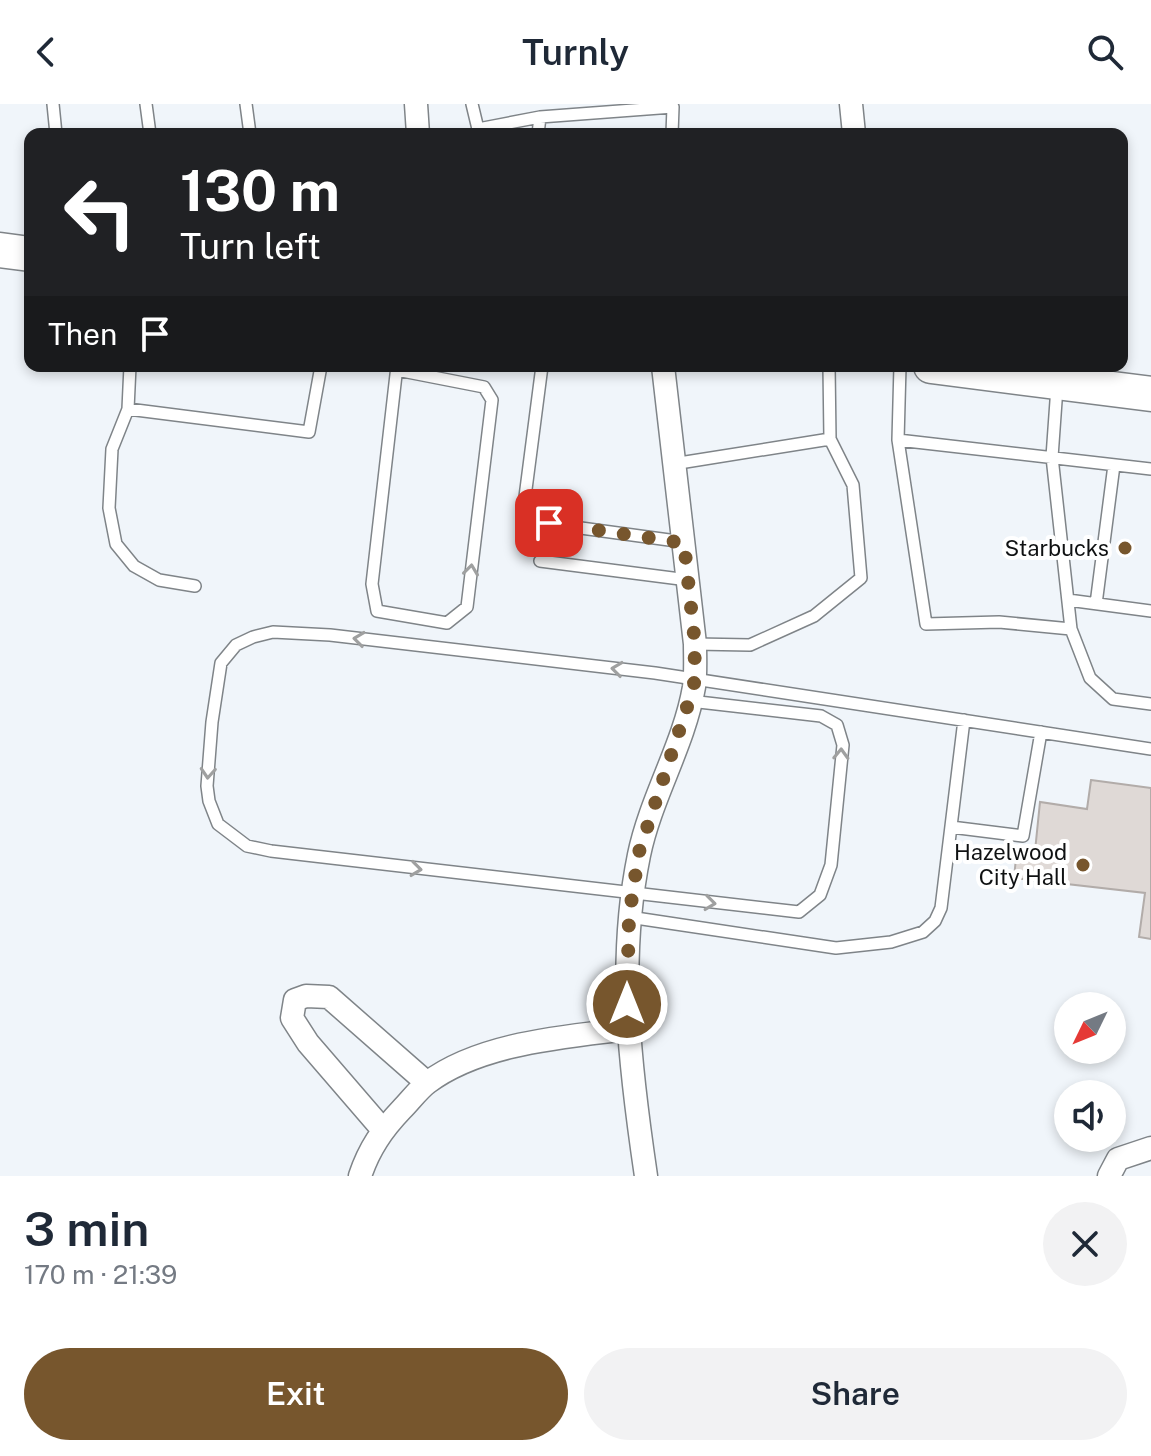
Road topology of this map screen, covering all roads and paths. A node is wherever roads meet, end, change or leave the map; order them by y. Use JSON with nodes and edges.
{"nodes":[{"id":1,"x":53,"y":104,"type":"edge"},
{"id":2,"x":146,"y":104,"type":"edge"},
{"id":3,"x":246,"y":104,"type":"edge"},
{"id":4,"x":416,"y":104,"type":"edge"},
{"id":5,"x":472,"y":104,"type":"edge"},
{"id":6,"x":851,"y":104,"type":"edge"},
{"id":7,"x":673,"y":106,"type":"edge"},
{"id":8,"x":540,"y":117,"type":"junction"},
{"id":9,"x":55,"y":128,"type":"edge"},
{"id":10,"x":149,"y":128,"type":"edge"},
{"id":11,"x":249,"y":128,"type":"edge"},
{"id":12,"x":418,"y":128,"type":"edge"},
{"id":13,"x":477,"y":128,"type":"edge"},
{"id":14,"x":495,"y":128,"type":"edge"},
{"id":15,"x":539,"y":128,"type":"edge"},
{"id":16,"x":672,"y":128,"type":"edge"},
{"id":17,"x":853,"y":128,"type":"edge"},
{"id":18,"x":0,"y":250,"type":"edge"},
{"id":19,"x":24,"y":253,"type":"edge"},
{"id":20,"x":130,"y":372,"type":"edge"},
{"id":21,"x":320,"y":372,"type":"edge"},
{"id":22,"x":397,"y":372,"type":"edge"},
{"id":23,"x":417,"y":372,"type":"edge"},
{"id":24,"x":541,"y":372,"type":"edge"},
{"id":25,"x":664,"y":372,"type":"edge"},
{"id":26,"x":829,"y":372,"type":"edge"},
{"id":27,"x":900,"y":372,"type":"edge"},
{"id":28,"x":979,"y":372,"type":"edge"},
{"id":29,"x":1058,"y":382,"type":"junction"},
{"id":30,"x":1151,"y":394,"type":"edge"},
{"id":31,"x":128,"y":409,"type":"junction"},
{"id":32,"x":830,"y":439,"type":"junction"},
{"id":33,"x":898,"y":440,"type":"junction"},
{"id":34,"x":1052,"y":457,"type":"junction"},
{"id":35,"x":673,"y":464,"type":"junction"},
{"id":36,"x":1114,"y":465,"type":"junction"},
{"id":37,"x":1151,"y":469,"type":"edge"},
{"id":38,"x":684,"y":543,"type":"junction"},
{"id":39,"x":540,"y":561,"type":"dead end"},
{"id":40,"x":689,"y":580,"type":"junction"},
{"id":41,"x":195,"y":586,"type":"dead end"},
{"id":42,"x":1068,"y":600,"type":"junction"},
{"id":43,"x":1096,"y":604,"type":"junction"},
{"id":44,"x":1151,"y":611,"type":"edge"},
{"id":45,"x":1071,"y":629,"type":"junction"},
{"id":46,"x":695,"y":644,"type":"junction"},
{"id":47,"x":692,"y":690,"type":"junction"},
{"id":48,"x":1151,"y":704,"type":"edge"},
{"id":49,"x":964,"y":720,"type":"junction"},
{"id":50,"x":1041,"y":732,"type":"junction"},
{"id":51,"x":1151,"y":749,"type":"edge"},
{"id":52,"x":951,"y":827,"type":"junction"},
{"id":53,"x":632,"y":894,"type":"junction"},
{"id":54,"x":629,"y":917,"type":"junction"},
{"id":55,"x":627,"y":1029,"type":"junction"},
{"id":56,"x":427,"y":1083,"type":"junction"},
{"id":57,"x":383,"y":1130,"type":"junction"},
{"id":58,"x":1151,"y":1148,"type":"edge"},
{"id":59,"x":360,"y":1176,"type":"edge"},
{"id":60,"x":646,"y":1176,"type":"edge"},
{"id":61,"x":1109,"y":1176,"type":"edge"}],
"edges":[{"from":1,"to":9,"type":"lane"},
{"from":2,"to":10,"type":"lane"},
{"from":3,"to":11,"type":"lane"},
{"from":4,"to":12,"type":"street"},
{"from":5,"to":13,"type":"lane"},
{"from":6,"to":17,"type":"street"},
{"from":7,"to":8,"type":"lane"},
{"from":7,"to":16,"type":"lane"},
{"from":8,"to":14,"type":"lane"},
{"from":8,"to":15,"type":"lane"},
{"from":18,"to":19,"type":"main road"},
{"from":20,"to":31,"type":"lane"},
{"from":21,"to":31,"type":"lane"},
{"from":22,"to":23,"type":"lane","one_way":true},
{"from":24,"to":38,"type":"lane"},
{"from":25,"to":35,"type":"street"},
{"from":26,"to":32,"type":"lane"},
{"from":27,"to":33,"type":"lane"},
{"from":28,"to":29,"type":"main road"},
{"from":29,"to":30,"type":"main road"},
{"from":29,"to":34,"type":"lane"},
{"from":31,"to":41,"type":"lane"},
{"from":32,"to":35,"type":"lane"},
{"from":32,"to":46,"type":"lane"},
{"from":33,"to":34,"type":"lane"},
{"from":33,"to":45,"type":"lane"},
{"from":34,"to":36,"type":"lane"},
{"from":34,"to":42,"type":"lane"},
{"from":35,"to":38,"type":"street"},
{"from":36,"to":37,"type":"lane"},
{"from":36,"to":43,"type":"lane"},
{"from":38,"to":40,"type":"street"},
{"from":39,"to":40,"type":"lane"},
{"from":40,"to":46,"type":"street"},
{"from":42,"to":43,"type":"lane"},
{"from":42,"to":45,"type":"lane"},
{"from":43,"to":44,"type":"lane"},
{"from":45,"to":48,"type":"lane"},
{"from":46,"to":47,"type":"street"},
{"from":47,"to":49,"type":"lane"},
{"from":47,"to":53,"type":"street"},
{"from":53,"to":47,"type":"lane","one_way":true},
{"from":47,"to":53,"type":"lane","one_way":true},
{"from":49,"to":50,"type":"lane"},
{"from":49,"to":52,"type":"lane"},
{"from":50,"to":51,"type":"lane"},
{"from":50,"to":52,"type":"lane"},
{"from":52,"to":54,"type":"lane"},
{"from":53,"to":54,"type":"street"},
{"from":54,"to":55,"type":"street"},
{"from":55,"to":56,"type":"street"},
{"from":55,"to":60,"type":"street"},
{"from":56,"to":57,"type":"street"},
{"from":56,"to":57,"type":"street"},
{"from":57,"to":59,"type":"street"},
{"from":58,"to":61,"type":"street"}]}
